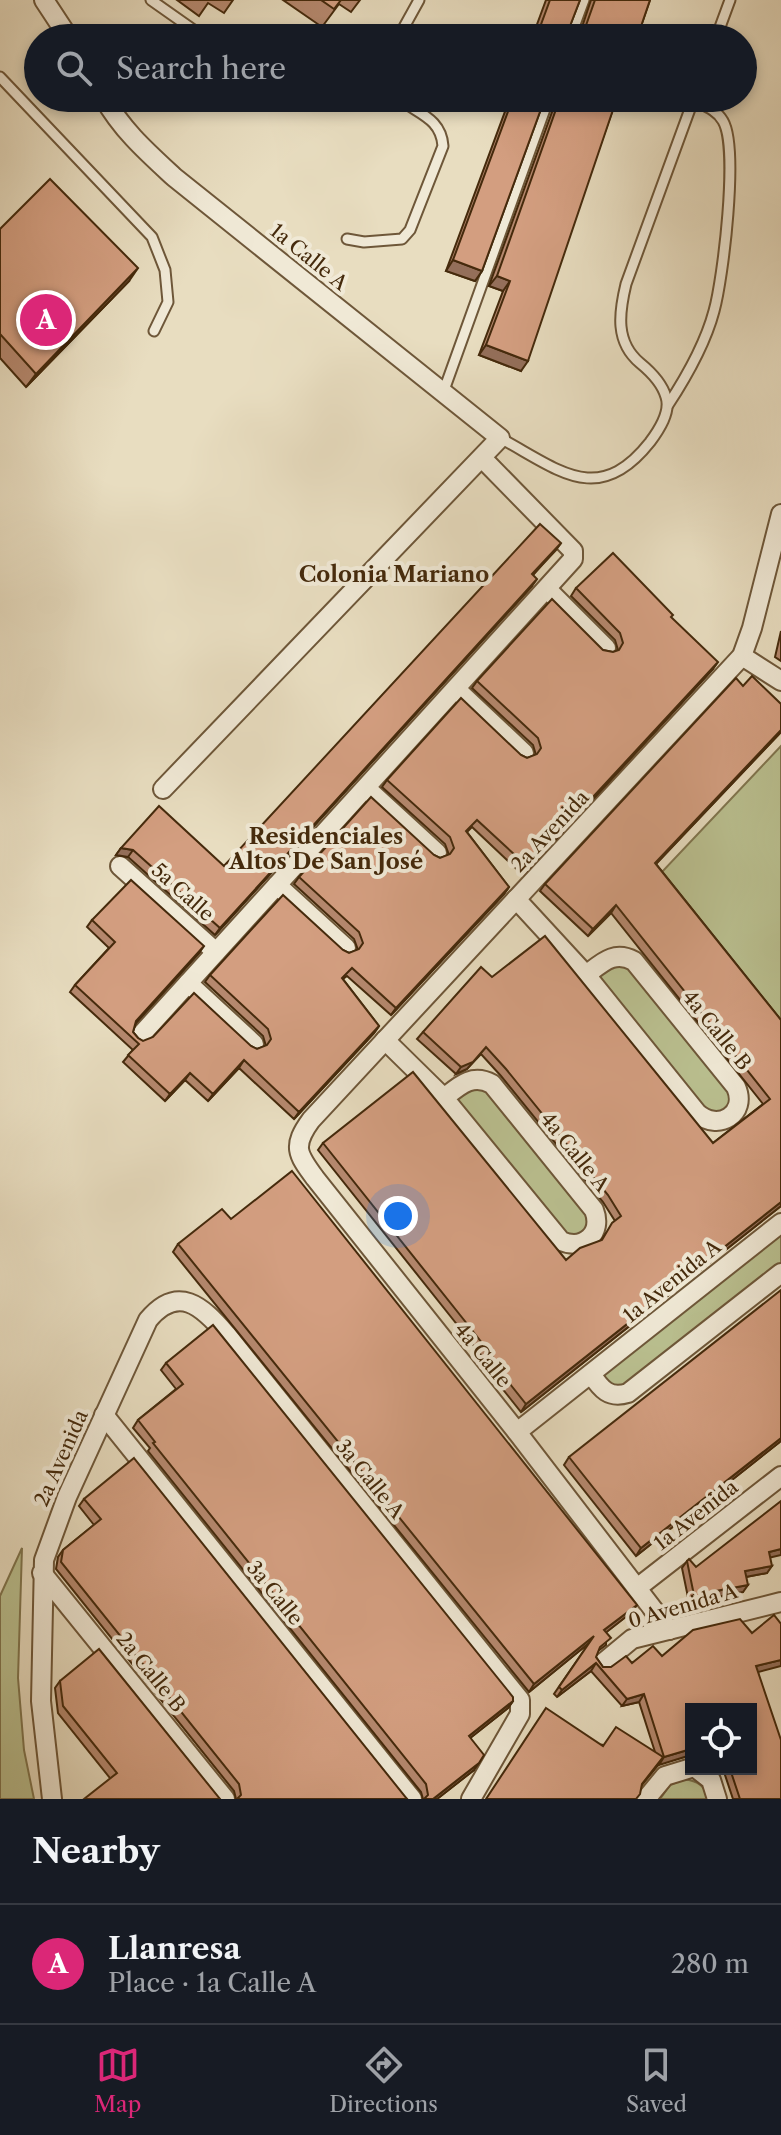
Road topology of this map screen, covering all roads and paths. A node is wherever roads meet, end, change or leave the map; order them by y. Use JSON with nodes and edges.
{"nodes":[{"id":1,"x":44,"y":0,"type":"edge"},
{"id":2,"x":151,"y":0,"type":"edge"},
{"id":3,"x":419,"y":0,"type":"edge"},
{"id":4,"x":584,"y":0,"type":"edge"},
{"id":5,"x":730,"y":0,"type":"edge"},
{"id":6,"x":60,"y":24,"type":"edge"},
{"id":7,"x":185,"y":24,"type":"edge"},
{"id":8,"x":406,"y":24,"type":"edge"},
{"id":9,"x":575,"y":24,"type":"edge"},
{"id":10,"x":721,"y":24,"type":"edge"},
{"id":11,"x":0,"y":77,"type":"edge"},
{"id":12,"x":24,"y":102,"type":"edge"},
{"id":13,"x":33,"y":112,"type":"edge"},
{"id":14,"x":112,"y":112,"type":"edge"},
{"id":15,"x":419,"y":112,"type":"edge"},
{"id":16,"x":544,"y":112,"type":"edge"},
{"id":17,"x":689,"y":112,"type":"edge"},
{"id":18,"x":716,"y":112,"type":"edge"},
{"id":19,"x":347,"y":239,"type":"dead end"},
{"id":20,"x":154,"y":331,"type":"dead end"},
{"id":21,"x":443,"y":393,"type":"junction"},
{"id":22,"x":668,"y":405,"type":"junction"},
{"id":23,"x":500,"y":438,"type":"junction"},
{"id":24,"x":482,"y":458,"type":"junction"},
{"id":25,"x":781,"y":514,"type":"edge"},
{"id":26,"x":547,"y":589,"type":"junction"},
{"id":27,"x":606,"y":648,"type":"edge"},
{"id":28,"x":742,"y":656,"type":"junction"},
{"id":29,"x":781,"y":681,"type":"edge"},
{"id":30,"x":456,"y":689,"type":"junction"},
{"id":31,"x":524,"y":753,"type":"edge"},
{"id":32,"x":366,"y":788,"type":"junction"},
{"id":33,"x":163,"y":789,"type":"dead end"},
{"id":34,"x":437,"y":853,"type":"edge"},
{"id":35,"x":120,"y":866,"type":"dead end"},
{"id":36,"x":277,"y":885,"type":"junction"},
{"id":37,"x":516,"y":899,"type":"junction"},
{"id":38,"x":346,"y":948,"type":"edge"},
{"id":39,"x":216,"y":952,"type":"junction"},
{"id":40,"x":586,"y":975,"type":"junction"},
{"id":41,"x":188,"y":983,"type":"junction"},
{"id":42,"x":140,"y":1036,"type":"edge"},
{"id":43,"x":385,"y":1040,"type":"junction"},
{"id":44,"x":254,"y":1044,"type":"edge"},
{"id":45,"x":444,"y":1098,"type":"junction"},
{"id":46,"x":298,"y":1148,"type":"joint"},
{"id":47,"x":781,"y":1223,"type":"edge"},
{"id":48,"x":781,"y":1273,"type":"edge"},
{"id":49,"x":175,"y":1301,"type":"joint"},
{"id":50,"x":591,"y":1374,"type":"junction"},
{"id":51,"x":104,"y":1415,"type":"junction"},
{"id":52,"x":517,"y":1432,"type":"junction"},
{"id":53,"x":781,"y":1476,"type":"edge"},
{"id":54,"x":42,"y":1573,"type":"junction"},
{"id":55,"x":637,"y":1588,"type":"junction"},
{"id":56,"x":781,"y":1602,"type":"edge"},
{"id":57,"x":669,"y":1630,"type":"junction"},
{"id":58,"x":603,"y":1663,"type":"edge"},
{"id":59,"x":685,"y":1770,"type":"edge"},
{"id":60,"x":704,"y":1775,"type":"edge"},
{"id":61,"x":52,"y":1799,"type":"edge"},
{"id":62,"x":225,"y":1799,"type":"edge"},
{"id":63,"x":412,"y":1799,"type":"edge"},
{"id":64,"x":471,"y":1799,"type":"edge"},
{"id":65,"x":646,"y":1799,"type":"edge"},
{"id":66,"x":717,"y":1799,"type":"edge"}],
"edges":[{"from":1,"to":6,"type":"street"},
{"from":2,"to":7,"type":"lane"},
{"from":3,"to":8,"type":"lane"},
{"from":4,"to":9,"type":"lane"},
{"from":5,"to":10,"type":"lane"},
{"from":11,"to":12,"type":"lane"},
{"from":13,"to":20,"type":"lane"},
{"from":14,"to":21,"type":"street","name":"1a Calle A"},
{"from":15,"to":19,"type":"lane"},
{"from":16,"to":21,"type":"lane"},
{"from":17,"to":22,"type":"lane"},
{"from":18,"to":22,"type":"lane"},
{"from":21,"to":23,"type":"street","name":"1a Calle A"},
{"from":22,"to":23,"type":"lane"},
{"from":23,"to":24,"type":"street"},
{"from":24,"to":26,"type":"street"},
{"from":24,"to":33,"type":"street"},
{"from":25,"to":28,"type":"street","name":"2a Avenida"},
{"from":26,"to":27,"type":"street"},
{"from":26,"to":30,"type":"street"},
{"from":28,"to":29,"type":"street"},
{"from":28,"to":37,"type":"street","name":"2a Avenida"},
{"from":30,"to":31,"type":"street"},
{"from":30,"to":32,"type":"street"},
{"from":32,"to":34,"type":"street"},
{"from":32,"to":36,"type":"street"},
{"from":35,"to":39,"type":"street","name":"5a Calle"},
{"from":36,"to":38,"type":"street"},
{"from":36,"to":39,"type":"street"},
{"from":37,"to":40,"type":"street","name":"4a Calle B"},
{"from":37,"to":43,"type":"street","name":"2a Avenida"},
{"from":39,"to":41,"type":"street"},
{"from":40,"to":40,"type":"street","name":"4a Calle B"},
{"from":41,"to":42,"type":"street"},
{"from":41,"to":44,"type":"street"},
{"from":43,"to":45,"type":"street","name":"4a Calle A"},
{"from":43,"to":46,"type":"street","name":"2a Avenida"},
{"from":45,"to":45,"type":"street","name":"4a Calle A"},
{"from":46,"to":52,"type":"street","name":"4a Calle"},
{"from":47,"to":50,"type":"street","name":"1a Avenida A"},
{"from":48,"to":50,"type":"street"},
{"from":49,"to":51,"type":"street","name":"2a Avenida"},
{"from":49,"to":64,"type":"street","name":"3a Calle A"},
{"from":50,"to":52,"type":"street","name":"1a Avenida A"},
{"from":51,"to":54,"type":"street","name":"2a Avenida"},
{"from":51,"to":63,"type":"street","name":"3a Calle"},
{"from":52,"to":55,"type":"street","name":"4a Calle"},
{"from":53,"to":55,"type":"street","name":"1a Avenida"},
{"from":54,"to":61,"type":"street","name":"2a Avenida"},
{"from":54,"to":62,"type":"street","name":"2a Calle B"},
{"from":55,"to":57,"type":"street","name":"4a Calle"},
{"from":56,"to":57,"type":"street","name":"0 Avenida A"},
{"from":57,"to":58,"type":"street","name":"0 Avenida A"},
{"from":59,"to":65,"type":"street"},
{"from":60,"to":66,"type":"street"}]}
